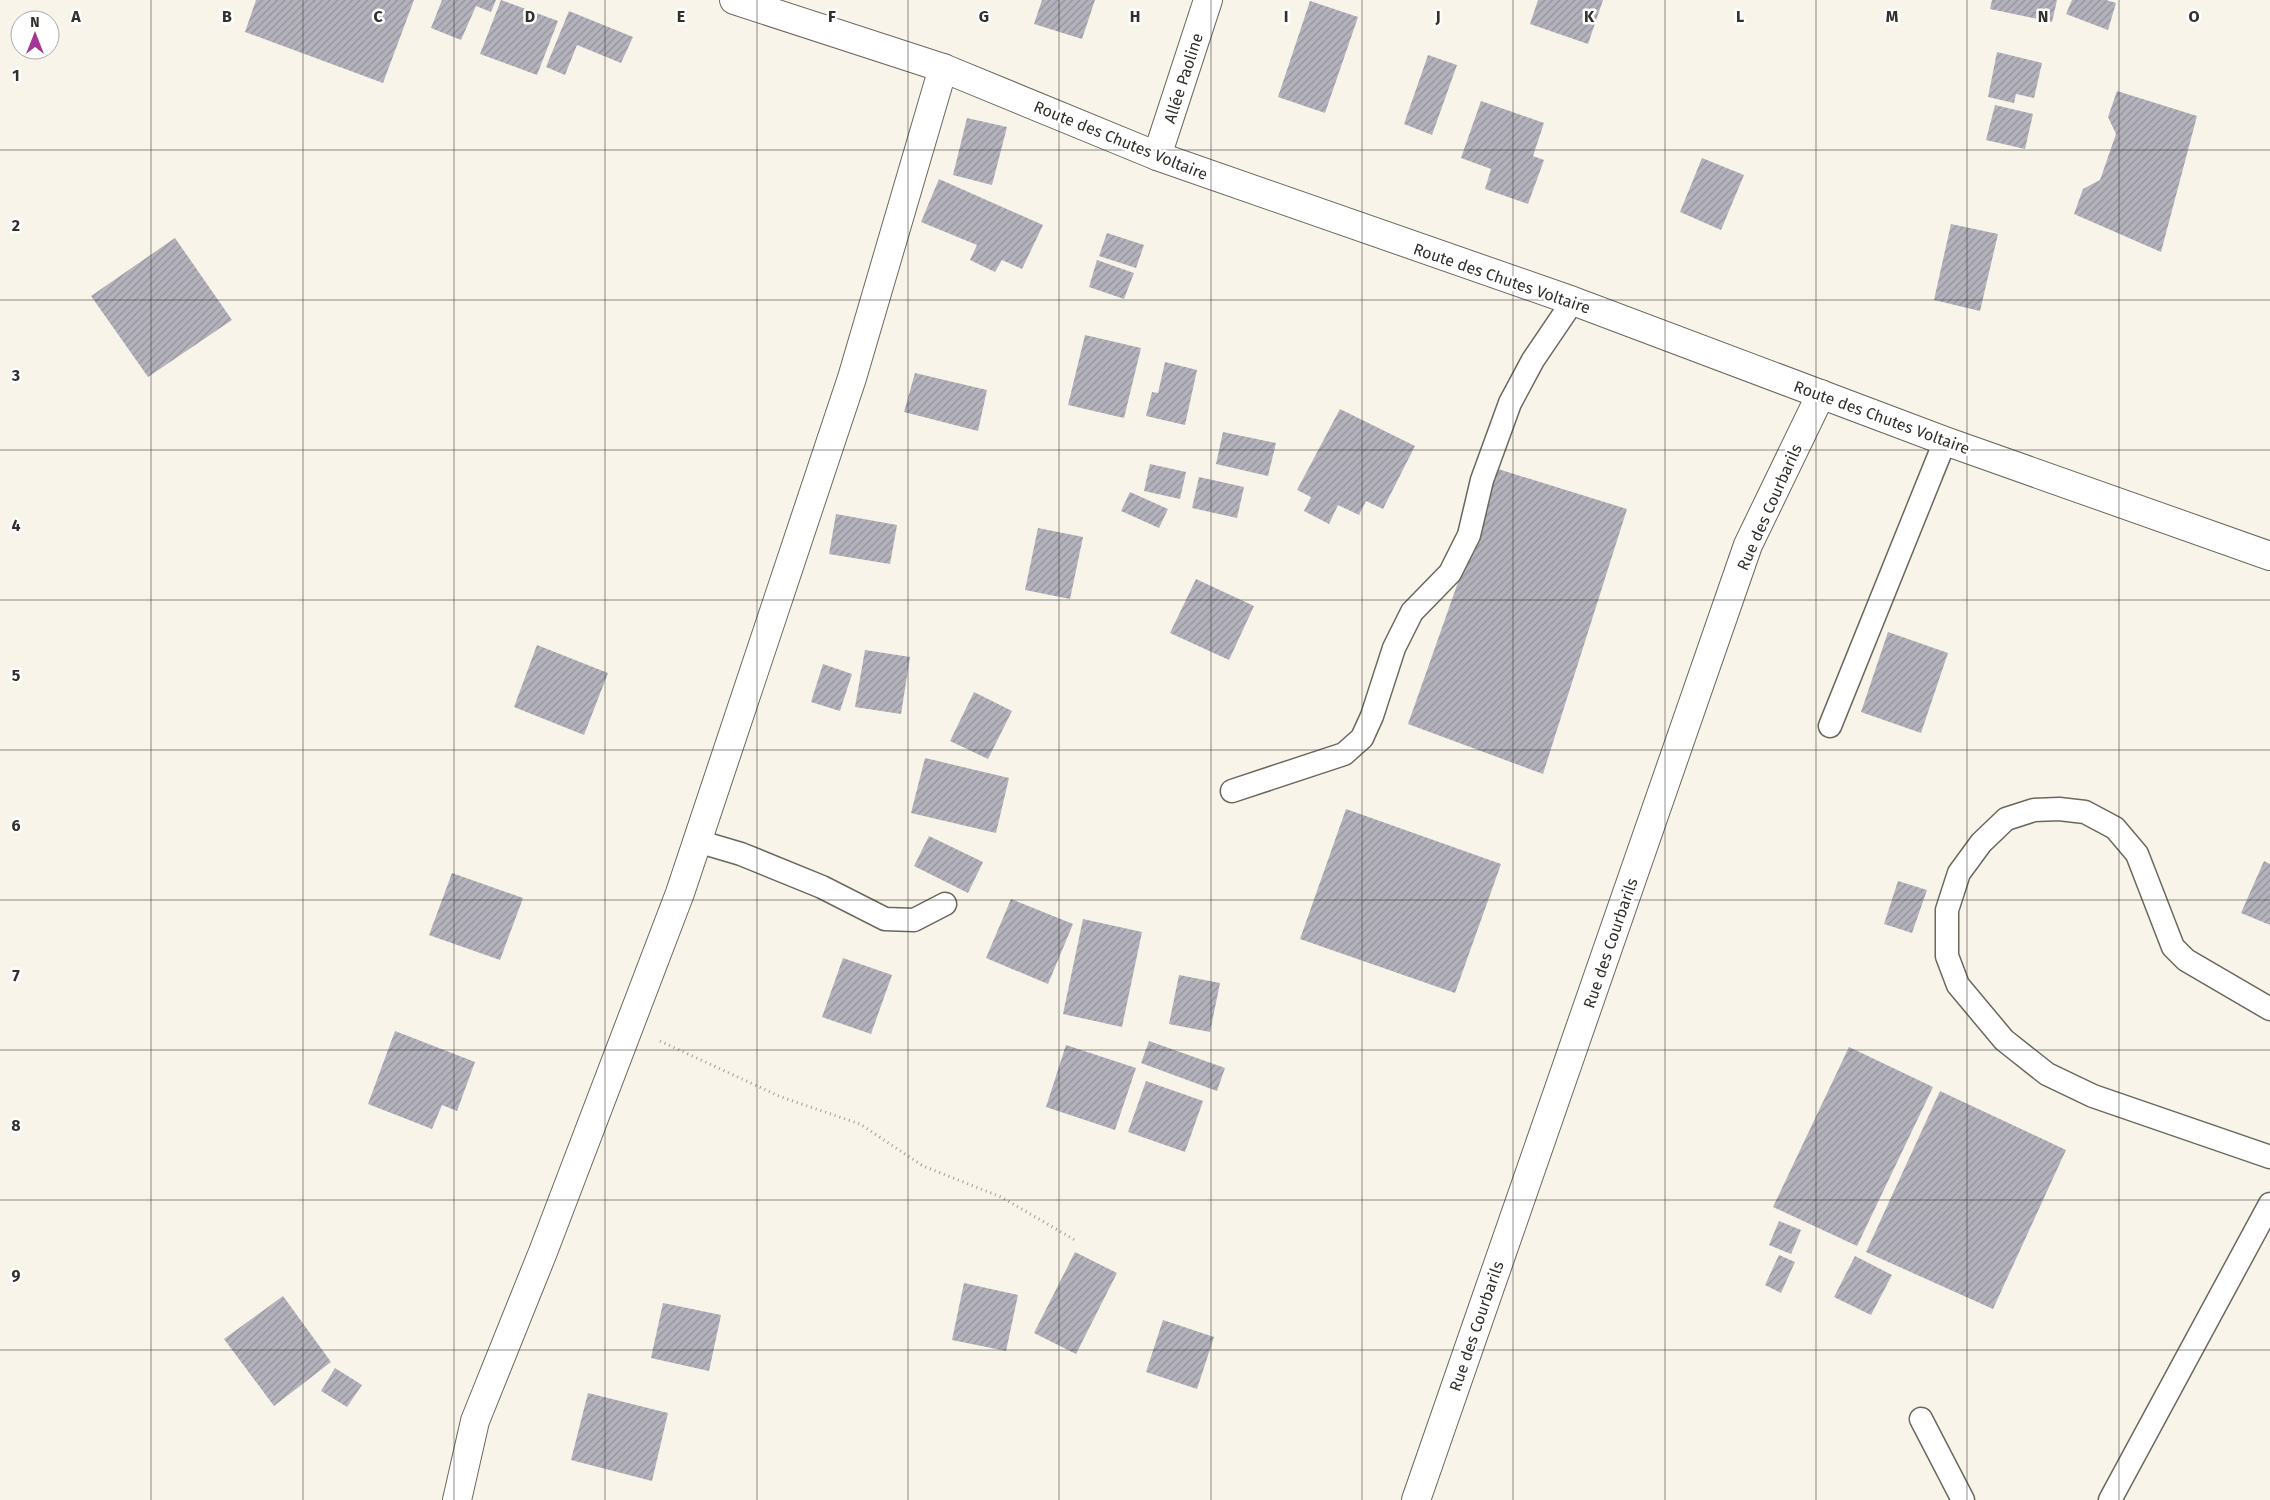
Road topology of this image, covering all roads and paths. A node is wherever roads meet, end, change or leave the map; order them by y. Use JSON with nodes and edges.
{"nodes":[{"id":1,"x":734,"y":0,"type":"edge"},
{"id":2,"x":1208,"y":0,"type":"edge"},
{"id":3,"x":773,"y":6,"type":"edge"},
{"id":4,"x":943,"y":68,"type":"junction"},
{"id":5,"x":1157,"y":156,"type":"junction"},
{"id":6,"x":1573,"y":301,"type":"junction"},
{"id":7,"x":1821,"y":394,"type":"junction"},
{"id":8,"x":1945,"y":441,"type":"junction"},
{"id":9,"x":2270,"y":556,"type":"edge"},
{"id":10,"x":1830,"y":726,"type":"dead end"},
{"id":11,"x":1232,"y":791,"type":"dead end"},
{"id":12,"x":697,"y":841,"type":"junction"},
{"id":13,"x":945,"y":904,"type":"dead end"},
{"id":14,"x":2270,"y":1008,"type":"edge"},
{"id":15,"x":629,"y":1026,"type":"junction"},
{"id":16,"x":2270,"y":1157,"type":"edge"},
{"id":17,"x":2270,"y":1204,"type":"edge"},
{"id":18,"x":1074,"y":1240,"type":"dead end"},
{"id":19,"x":1920,"y":1419,"type":"dead end"},
{"id":20,"x":458,"y":1500,"type":"edge"},
{"id":21,"x":1416,"y":1500,"type":"edge"},
{"id":22,"x":1964,"y":1500,"type":"edge"},
{"id":23,"x":2110,"y":1500,"type":"edge"}],
"edges":[{"from":1,"to":3,"type":"street","name":"Route des Chutes Voltaire"},
{"from":2,"to":5,"type":"street","name":"Allée Paoline"},
{"from":3,"to":4,"type":"street","name":"Route des Chutes Voltaire"},
{"from":4,"to":5,"type":"street","name":"Route des Chutes Voltaire"},
{"from":4,"to":12,"type":"street"},
{"from":5,"to":6,"type":"street","name":"Route des Chutes Voltaire"},
{"from":6,"to":7,"type":"street","name":"Route des Chutes Voltaire"},
{"from":6,"to":11,"type":"lane"},
{"from":7,"to":8,"type":"street","name":"Route des Chutes Voltaire"},
{"from":7,"to":21,"type":"street","name":"Rue des Courbarils"},
{"from":8,"to":9,"type":"street","name":"Route des Chutes Voltaire"},
{"from":8,"to":10,"type":"lane"},
{"from":12,"to":13,"type":"lane"},
{"from":12,"to":15,"type":"street"},
{"from":14,"to":16,"type":"lane"},
{"from":15,"to":18,"type":"path"},
{"from":15,"to":20,"type":"street"},
{"from":17,"to":23,"type":"lane"},
{"from":19,"to":22,"type":"lane"}]}
